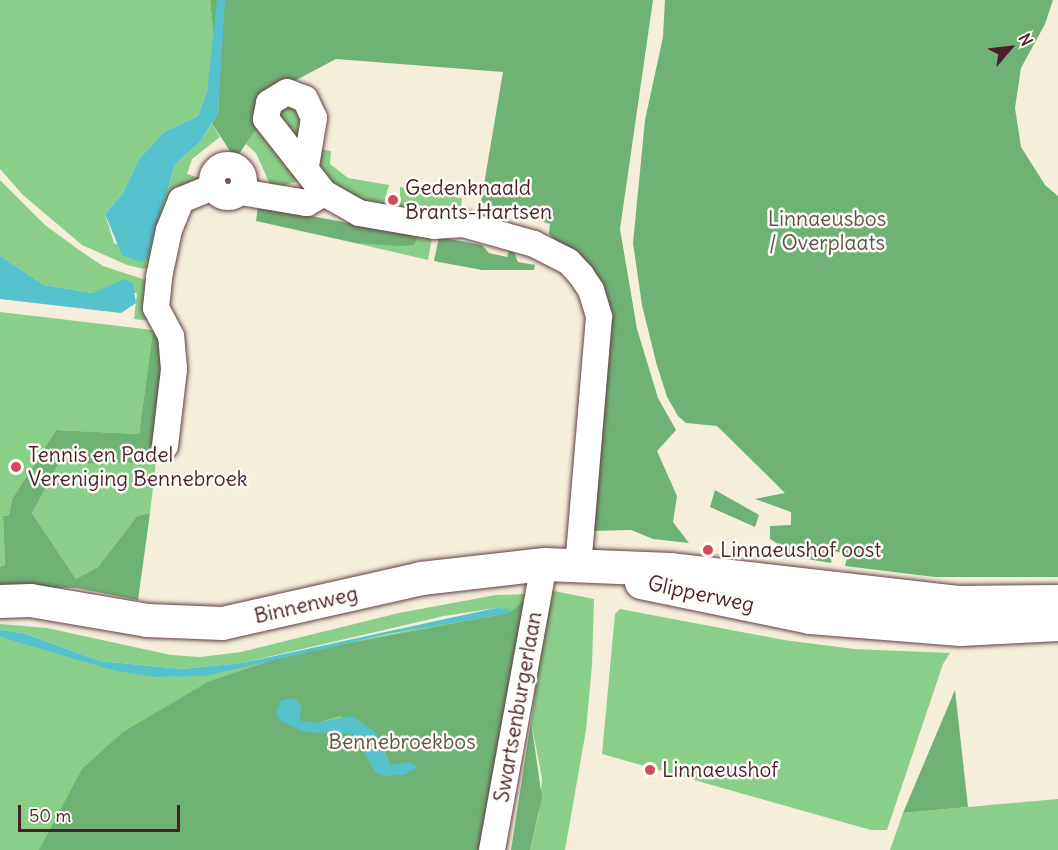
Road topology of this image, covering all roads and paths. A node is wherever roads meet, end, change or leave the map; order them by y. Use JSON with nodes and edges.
{"nodes":[{"id":1,"x":306,"y":166,"type":"dead end"},
{"id":2,"x":324,"y":193,"type":"junction"},
{"id":3,"x":165,"y":446,"type":"dead end"},
{"id":4,"x":544,"y":564,"type":"junction"},
{"id":5,"x":578,"y":566,"type":"junction"},
{"id":6,"x":612,"y":570,"type":"junction"},
{"id":7,"x":0,"y":601,"type":"edge"},
{"id":8,"x":1058,"y":601,"type":"edge"},
{"id":9,"x":1058,"y":624,"type":"edge"},
{"id":10,"x":492,"y":850,"type":"edge"}],
"edges":[{"from":1,"to":2,"type":"street"},
{"from":2,"to":3,"type":"street"},
{"from":2,"to":5,"type":"street"},
{"from":4,"to":5,"type":"street","name":"Binnenweg"},
{"from":4,"to":7,"type":"street","name":"Binnenweg"},
{"from":4,"to":10,"type":"street","name":"Swartsenburgerlaan"},
{"from":5,"to":6,"type":"street","name":"Binnenweg"},
{"from":6,"to":8,"type":"street","name":"Glipperweg"},
{"from":6,"to":9,"type":"street","name":"Glipperweg"}]}
